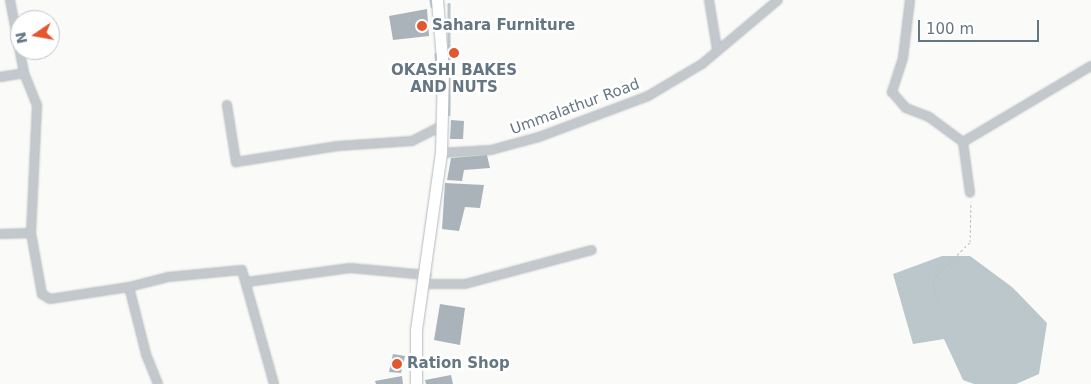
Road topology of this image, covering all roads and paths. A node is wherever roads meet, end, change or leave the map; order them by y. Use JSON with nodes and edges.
{"nodes":[{"id":1,"x":10,"y":0,"type":"edge"},
{"id":2,"x":437,"y":0,"type":"edge"},
{"id":3,"x":709,"y":0,"type":"edge"},
{"id":4,"x":778,"y":0,"type":"edge"},
{"id":5,"x":910,"y":0,"type":"edge"},
{"id":6,"x":717,"y":49,"type":"junction"},
{"id":7,"x":1091,"y":66,"type":"edge"},
{"id":8,"x":24,"y":73,"type":"junction"},
{"id":9,"x":0,"y":77,"type":"edge"},
{"id":10,"x":227,"y":105,"type":"dead end"},
{"id":11,"x":442,"y":126,"type":"junction"},
{"id":12,"x":963,"y":142,"type":"junction"},
{"id":13,"x":441,"y":153,"type":"junction"},
{"id":14,"x":970,"y":193,"type":"joint"},
{"id":15,"x":31,"y":233,"type":"junction"},
{"id":16,"x":0,"y":234,"type":"edge"},
{"id":17,"x":592,"y":250,"type":"dead end"},
{"id":18,"x":426,"y":280,"type":"junction"},
{"id":19,"x":247,"y":282,"type":"junction"},
{"id":20,"x":129,"y":287,"type":"junction"},
{"id":21,"x":938,"y":301,"type":"dead end"},
{"id":22,"x":158,"y":384,"type":"edge"},
{"id":23,"x":274,"y":384,"type":"edge"},
{"id":24,"x":416,"y":384,"type":"edge"}],
"edges":[{"from":1,"to":8,"type":"street"},
{"from":2,"to":11,"type":"main road"},
{"from":3,"to":6,"type":"street"},
{"from":4,"to":6,"type":"street","name":"Ummalathur Road"},
{"from":5,"to":12,"type":"street"},
{"from":6,"to":13,"type":"street","name":"Ummalathur Road"},
{"from":7,"to":12,"type":"street"},
{"from":8,"to":9,"type":"street"},
{"from":8,"to":15,"type":"street"},
{"from":10,"to":11,"type":"street"},
{"from":11,"to":13,"type":"main road"},
{"from":12,"to":14,"type":"street"},
{"from":13,"to":18,"type":"main road"},
{"from":14,"to":21,"type":"path"},
{"from":15,"to":16,"type":"street"},
{"from":15,"to":20,"type":"street"},
{"from":17,"to":18,"type":"street"},
{"from":18,"to":19,"type":"street"},
{"from":18,"to":24,"type":"main road"},
{"from":19,"to":20,"type":"street"},
{"from":19,"to":23,"type":"street"},
{"from":20,"to":22,"type":"street"}]}
